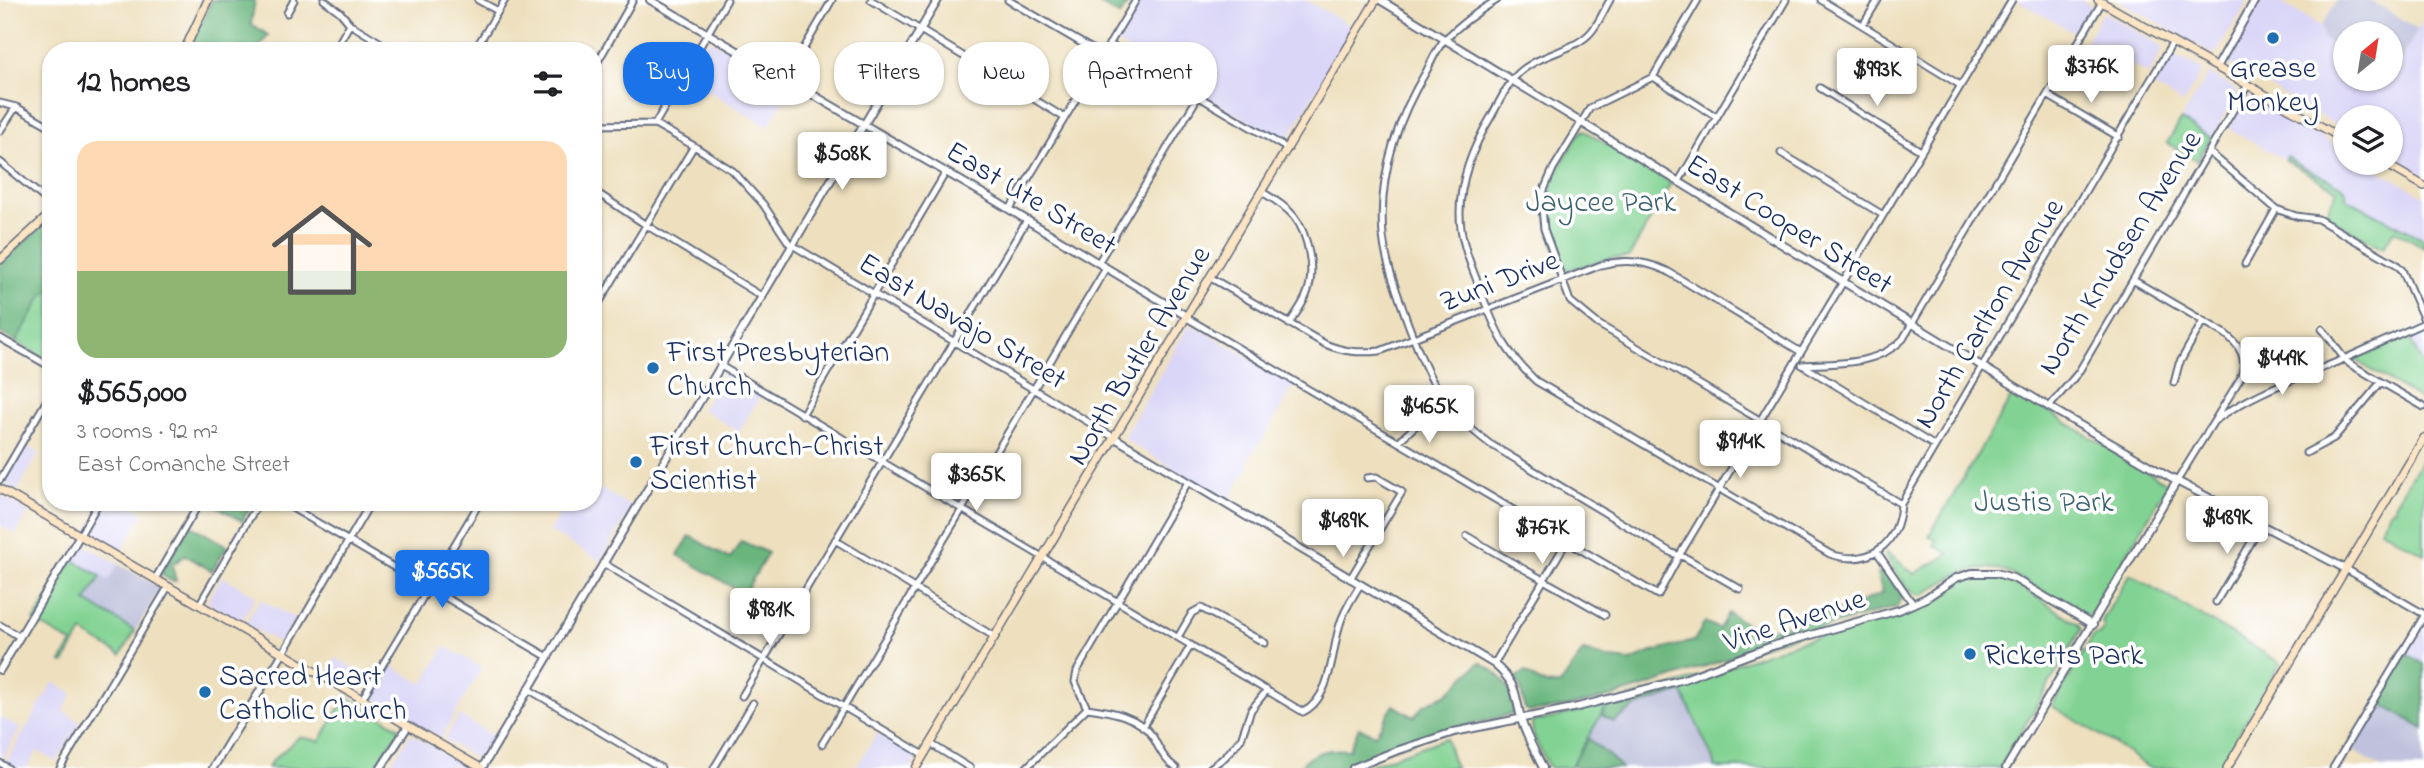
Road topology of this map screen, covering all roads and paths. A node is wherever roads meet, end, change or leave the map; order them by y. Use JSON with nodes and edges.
{"nodes":[{"id":1,"x":208,"y":0,"type":"edge"},
{"id":2,"x":294,"y":0,"type":"edge"},
{"id":3,"x":324,"y":0,"type":"edge"},
{"id":4,"x":478,"y":0,"type":"edge"},
{"id":5,"x":505,"y":0,"type":"edge"},
{"id":6,"x":633,"y":0,"type":"edge"},
{"id":7,"x":650,"y":0,"type":"edge"},
{"id":8,"x":727,"y":0,"type":"edge"},
{"id":9,"x":832,"y":0,"type":"edge"},
{"id":10,"x":871,"y":0,"type":"edge"},
{"id":11,"x":938,"y":0,"type":"edge"},
{"id":12,"x":1009,"y":0,"type":"edge"},
{"id":13,"x":1136,"y":0,"type":"edge"},
{"id":14,"x":1378,"y":0,"type":"edge"},
{"id":15,"x":1497,"y":0,"type":"edge"},
{"id":16,"x":1610,"y":0,"type":"edge"},
{"id":17,"x":1698,"y":0,"type":"edge"},
{"id":18,"x":1786,"y":0,"type":"edge"},
{"id":19,"x":1821,"y":0,"type":"edge"},
{"id":20,"x":1878,"y":0,"type":"edge"},
{"id":21,"x":2012,"y":0,"type":"edge"},
{"id":22,"x":2255,"y":0,"type":"edge"},
{"id":23,"x":2100,"y":1,"type":"edge"},
{"id":24,"x":498,"y":11,"type":"junction"},
{"id":25,"x":287,"y":13,"type":"dead end"},
{"id":26,"x":350,"y":24,"type":"junction"},
{"id":27,"x":1863,"y":25,"type":"junction"},
{"id":28,"x":921,"y":30,"type":"junction"},
{"id":29,"x":707,"y":34,"type":"junction"},
{"id":30,"x":1445,"y":40,"type":"junction"},
{"id":31,"x":188,"y":42,"type":"edge"},
{"id":32,"x":339,"y":42,"type":"edge"},
{"id":33,"x":379,"y":42,"type":"edge"},
{"id":34,"x":479,"y":42,"type":"edge"},
{"id":35,"x":808,"y":42,"type":"edge"},
{"id":36,"x":1080,"y":42,"type":"edge"},
{"id":37,"x":1110,"y":42,"type":"edge"},
{"id":38,"x":2173,"y":43,"type":"junction"},
{"id":39,"x":728,"y":46,"type":"edge"},
{"id":40,"x":602,"y":54,"type":"edge"},
{"id":41,"x":2217,"y":67,"type":"junction"},
{"id":42,"x":1653,"y":77,"type":"junction"},
{"id":43,"x":1512,"y":80,"type":"junction"},
{"id":44,"x":1960,"y":85,"type":"junction"},
{"id":45,"x":2248,"y":85,"type":"junction"},
{"id":46,"x":1820,"y":88,"type":"dead end"},
{"id":47,"x":2049,"y":96,"type":"junction"},
{"id":48,"x":820,"y":99,"type":"edge"},
{"id":49,"x":0,"y":103,"type":"edge"},
{"id":50,"x":1073,"y":105,"type":"edge"},
{"id":51,"x":1193,"y":105,"type":"edge"},
{"id":52,"x":1212,"y":105,"type":"edge"},
{"id":53,"x":16,"y":107,"type":"junction"},
{"id":54,"x":1717,"y":117,"type":"junction"},
{"id":55,"x":1065,"y":118,"type":"junction"},
{"id":56,"x":1581,"y":121,"type":"junction"},
{"id":57,"x":42,"y":122,"type":"edge"},
{"id":58,"x":655,"y":124,"type":"junction"},
{"id":59,"x":866,"y":125,"type":"junction"},
{"id":60,"x":602,"y":128,"type":"edge"},
{"id":61,"x":0,"y":131,"type":"edge"},
{"id":62,"x":2333,"y":134,"type":"edge"},
{"id":63,"x":2119,"y":137,"type":"junction"},
{"id":64,"x":694,"y":146,"type":"junction"},
{"id":65,"x":1288,"y":149,"type":"junction"},
{"id":66,"x":1921,"y":151,"type":"junction"},
{"id":67,"x":2209,"y":152,"type":"junction"},
{"id":68,"x":1781,"y":153,"type":"dead end"},
{"id":69,"x":1,"y":165,"type":"edge"},
{"id":70,"x":946,"y":172,"type":"junction"},
{"id":71,"x":2403,"y":174,"type":"edge"},
{"id":72,"x":1679,"y":181,"type":"junction"},
{"id":73,"x":2424,"y":186,"type":"edge"},
{"id":74,"x":1262,"y":192,"type":"junction"},
{"id":75,"x":602,"y":196,"type":"edge"},
{"id":76,"x":42,"y":197,"type":"edge"},
{"id":77,"x":1010,"y":209,"type":"junction"},
{"id":78,"x":2276,"y":209,"type":"junction"},
{"id":79,"x":1883,"y":215,"type":"junction"},
{"id":80,"x":1027,"y":220,"type":"junction"},
{"id":81,"x":42,"y":221,"type":"edge"},
{"id":82,"x":646,"y":225,"type":"junction"},
{"id":83,"x":794,"y":246,"type":"junction"},
{"id":84,"x":0,"y":260,"type":"edge"},
{"id":85,"x":1098,"y":263,"type":"junction"},
{"id":86,"x":2245,"y":264,"type":"dead end"},
{"id":87,"x":1106,"y":268,"type":"junction"},
{"id":88,"x":1210,"y":278,"type":"junction"},
{"id":89,"x":1562,"y":280,"type":"junction"},
{"id":90,"x":2133,"y":280,"type":"junction"},
{"id":91,"x":1843,"y":282,"type":"junction"},
{"id":92,"x":874,"y":293,"type":"junction"},
{"id":93,"x":763,"y":297,"type":"junction"},
{"id":94,"x":602,"y":298,"type":"edge"},
{"id":95,"x":1488,"y":308,"type":"junction"},
{"id":96,"x":1187,"y":318,"type":"junction"},
{"id":97,"x":2203,"y":321,"type":"junction"},
{"id":98,"x":2424,"y":321,"type":"edge"},
{"id":99,"x":1289,"y":324,"type":"junction"},
{"id":100,"x":1912,"y":324,"type":"junction"},
{"id":101,"x":2322,"y":329,"type":"dead end"},
{"id":102,"x":1413,"y":337,"type":"junction"},
{"id":103,"x":0,"y":338,"type":"edge"},
{"id":104,"x":955,"y":341,"type":"junction"},
{"id":105,"x":1801,"y":352,"type":"junction"},
{"id":106,"x":2344,"y":359,"type":"junction"},
{"id":107,"x":1796,"y":361,"type":"junction"},
{"id":108,"x":42,"y":362,"type":"edge"},
{"id":109,"x":1802,"y":365,"type":"junction"},
{"id":110,"x":721,"y":366,"type":"junction"},
{"id":111,"x":1982,"y":366,"type":"junction"},
{"id":112,"x":2381,"y":382,"type":"junction"},
{"id":113,"x":2175,"y":383,"type":"dead end"},
{"id":114,"x":1034,"y":389,"type":"junction"},
{"id":115,"x":1444,"y":400,"type":"junction"},
{"id":116,"x":2049,"y":407,"type":"junction"},
{"id":117,"x":2424,"y":407,"type":"edge"},
{"id":118,"x":42,"y":408,"type":"edge"},
{"id":119,"x":802,"y":415,"type":"junction"},
{"id":120,"x":1760,"y":421,"type":"junction"},
{"id":121,"x":2213,"y":422,"type":"junction"},
{"id":122,"x":1115,"y":438,"type":"junction"},
{"id":123,"x":2424,"y":438,"type":"edge"},
{"id":124,"x":1399,"y":442,"type":"junction"},
{"id":125,"x":1935,"y":446,"type":"junction"},
{"id":126,"x":2306,"y":453,"type":"dead end"},
{"id":127,"x":882,"y":462,"type":"junction"},
{"id":128,"x":1367,"y":478,"type":"dead end"},
{"id":129,"x":0,"y":480,"type":"edge"},
{"id":130,"x":2177,"y":481,"type":"junction"},
{"id":131,"x":1188,"y":482,"type":"junction"},
{"id":132,"x":0,"y":489,"type":"edge"},
{"id":133,"x":1719,"y":489,"type":"junction"},
{"id":134,"x":1901,"y":504,"type":"junction"},
{"id":135,"x":963,"y":510,"type":"junction"},
{"id":136,"x":94,"y":511,"type":"edge"},
{"id":137,"x":195,"y":511,"type":"edge"},
{"id":138,"x":254,"y":511,"type":"edge"},
{"id":139,"x":297,"y":511,"type":"edge"},
{"id":140,"x":366,"y":511,"type":"edge"},
{"id":141,"x":475,"y":511,"type":"edge"},
{"id":142,"x":2262,"y":524,"type":"junction"},
{"id":143,"x":80,"y":535,"type":"junction"},
{"id":144,"x":1467,"y":536,"type":"dead end"},
{"id":145,"x":835,"y":540,"type":"junction"},
{"id":146,"x":349,"y":541,"type":"junction"},
{"id":147,"x":1567,"y":541,"type":"junction"},
{"id":148,"x":1877,"y":552,"type":"junction"},
{"id":149,"x":1679,"y":556,"type":"junction"},
{"id":150,"x":1043,"y":558,"type":"junction"},
{"id":151,"x":603,"y":563,"type":"junction"},
{"id":152,"x":2346,"y":569,"type":"junction"},
{"id":153,"x":155,"y":579,"type":"junction"},
{"id":154,"x":1350,"y":579,"type":"junction"},
{"id":155,"x":1544,"y":581,"type":"junction"},
{"id":156,"x":1360,"y":584,"type":"junction"},
{"id":157,"x":168,"y":587,"type":"junction"},
{"id":158,"x":429,"y":588,"type":"junction"},
{"id":159,"x":915,"y":589,"type":"junction"},
{"id":160,"x":1740,"y":589,"type":"dead end"},
{"id":161,"x":1117,"y":601,"type":"junction"},
{"id":162,"x":2216,"y":602,"type":"dead end"},
{"id":163,"x":1913,"y":604,"type":"junction"},
{"id":164,"x":199,"y":605,"type":"junction"},
{"id":165,"x":1605,"y":615,"type":"dead end"},
{"id":166,"x":2424,"y":615,"type":"edge"},
{"id":167,"x":0,"y":625,"type":"edge"},
{"id":168,"x":2093,"y":625,"type":"junction"},
{"id":169,"x":20,"y":637,"type":"junction"},
{"id":170,"x":995,"y":637,"type":"junction"},
{"id":171,"x":1178,"y":637,"type":"junction"},
{"id":172,"x":1265,"y":643,"type":"dead end"},
{"id":173,"x":1191,"y":645,"type":"junction"},
{"id":174,"x":282,"y":653,"type":"junction"},
{"id":175,"x":548,"y":657,"type":"junction"},
{"id":176,"x":764,"y":659,"type":"junction"},
{"id":177,"x":1494,"y":664,"type":"junction"},
{"id":178,"x":0,"y":670,"type":"edge"},
{"id":179,"x":528,"y":689,"type":"junction"},
{"id":180,"x":1267,"y":690,"type":"junction"},
{"id":181,"x":741,"y":696,"type":"dead end"},
{"id":182,"x":362,"y":699,"type":"junction"},
{"id":183,"x":753,"y":703,"type":"dead end"},
{"id":184,"x":844,"y":707,"type":"junction"},
{"id":185,"x":1087,"y":708,"type":"junction"},
{"id":186,"x":1521,"y":718,"type":"junction"},
{"id":187,"x":408,"y":726,"type":"junction"},
{"id":188,"x":1143,"y":727,"type":"junction"},
{"id":189,"x":822,"y":744,"type":"dead end"},
{"id":190,"x":930,"y":744,"type":"junction"},
{"id":191,"x":924,"y":755,"type":"junction"},
{"id":192,"x":0,"y":763,"type":"edge"},
{"id":193,"x":8,"y":768,"type":"edge"},
{"id":194,"x":60,"y":768,"type":"edge"},
{"id":195,"x":213,"y":768,"type":"edge"},
{"id":196,"x":381,"y":768,"type":"edge"},
{"id":197,"x":482,"y":768,"type":"edge"},
{"id":198,"x":661,"y":768,"type":"edge"},
{"id":199,"x":714,"y":768,"type":"edge"},
{"id":200,"x":916,"y":768,"type":"edge"},
{"id":201,"x":970,"y":768,"type":"edge"},
{"id":202,"x":1026,"y":768,"type":"edge"},
{"id":203,"x":1177,"y":768,"type":"edge"},
{"id":204,"x":1210,"y":768,"type":"edge"},
{"id":205,"x":1353,"y":768,"type":"edge"},
{"id":206,"x":1543,"y":768,"type":"edge"},
{"id":207,"x":2006,"y":768,"type":"edge"},
{"id":208,"x":2227,"y":768,"type":"edge"},
{"id":209,"x":2333,"y":768,"type":"edge"}],
"edges":[{"from":1,"to":31,"type":"main road"},
{"from":2,"to":25,"type":"street"},
{"from":3,"to":26,"type":"street"},
{"from":4,"to":24,"type":"street"},
{"from":5,"to":24,"type":"street"},
{"from":6,"to":40,"type":"street"},
{"from":7,"to":29,"type":"street","name":"East Ute Street"},
{"from":8,"to":29,"type":"street"},
{"from":9,"to":35,"type":"street"},
{"from":10,"to":28,"type":"street"},
{"from":11,"to":28,"type":"street"},
{"from":12,"to":36,"type":"street"},
{"from":13,"to":37,"type":"street"},
{"from":14,"to":30,"type":"street","name":"East Cooper Street"},
{"from":14,"to":65,"type":"main road","name":"North Butler Avenue"},
{"from":15,"to":30,"type":"street"},
{"from":16,"to":43,"type":"street"},
{"from":17,"to":42,"type":"street"},
{"from":18,"to":54,"type":"street"},
{"from":19,"to":27,"type":"street"},
{"from":20,"to":27,"type":"street"},
{"from":21,"to":44,"type":"street"},
{"from":22,"to":41,"type":"street"},
{"from":23,"to":38,"type":"main road"},
{"from":23,"to":47,"type":"street"},
{"from":24,"to":34,"type":"street"},
{"from":26,"to":32,"type":"street"},
{"from":26,"to":33,"type":"street"},
{"from":27,"to":44,"type":"street"},
{"from":28,"to":55,"type":"street"},
{"from":28,"to":59,"type":"street"},
{"from":29,"to":39,"type":"street","name":"East Ute Street"},
{"from":29,"to":58,"type":"street"},
{"from":30,"to":43,"type":"street","name":"East Cooper Street"},
{"from":30,"to":102,"type":"street"},
{"from":38,"to":41,"type":"main road"},
{"from":38,"to":63,"type":"street","name":"North Carlton Avenue"},
{"from":41,"to":45,"type":"main road"},
{"from":42,"to":54,"type":"street"},
{"from":42,"to":56,"type":"street"},
{"from":43,"to":56,"type":"street","name":"East Cooper Street"},
{"from":43,"to":95,"type":"street"},
{"from":44,"to":66,"type":"street"},
{"from":45,"to":62,"type":"main road"},
{"from":45,"to":67,"type":"street","name":"North Knudsen Avenue"},
{"from":46,"to":66,"type":"street"},
{"from":47,"to":63,"type":"street"},
{"from":47,"to":100,"type":"street"},
{"from":48,"to":59,"type":"street","name":"East Ute Street"},
{"from":49,"to":53,"type":"street"},
{"from":50,"to":55,"type":"street"},
{"from":51,"to":85,"type":"street"},
{"from":52,"to":65,"type":"street"},
{"from":53,"to":57,"type":"street"},
{"from":53,"to":61,"type":"street"},
{"from":54,"to":72,"type":"street"},
{"from":55,"to":77,"type":"street"},
{"from":56,"to":72,"type":"street","name":"East Cooper Street"},
{"from":56,"to":89,"type":"street"},
{"from":58,"to":60,"type":"street"},
{"from":58,"to":64,"type":"street","name":"East Navajo Street"},
{"from":59,"to":70,"type":"street","name":"East Ute Street"},
{"from":59,"to":83,"type":"street"},
{"from":63,"to":111,"type":"street","name":"North Carlton Avenue"},
{"from":64,"to":82,"type":"street"},
{"from":64,"to":83,"type":"street","name":"East Navajo Street"},
{"from":65,"to":74,"type":"main road","name":"North Butler Avenue"},
{"from":66,"to":79,"type":"street"},
{"from":67,"to":78,"type":"street"},
{"from":67,"to":90,"type":"street","name":"North Knudsen Avenue"},
{"from":68,"to":79,"type":"street"},
{"from":69,"to":76,"type":"street"},
{"from":70,"to":77,"type":"street","name":"East Ute Street"},
{"from":70,"to":92,"type":"street"},
{"from":71,"to":73,"type":"main road"},
{"from":72,"to":91,"type":"street","name":"East Cooper Street"},
{"from":74,"to":88,"type":"main road","name":"North Butler Avenue"},
{"from":74,"to":99,"type":"street"},
{"from":75,"to":82,"type":"street"},
{"from":77,"to":80,"type":"street","name":"East Ute Street"},
{"from":78,"to":86,"type":"street"},
{"from":78,"to":98,"type":"street"},
{"from":79,"to":91,"type":"street"},
{"from":80,"to":85,"type":"street","name":"East Ute Street"},
{"from":80,"to":104,"type":"street"},
{"from":81,"to":84,"type":"main road"},
{"from":82,"to":93,"type":"street"},
{"from":82,"to":94,"type":"street"},
{"from":83,"to":92,"type":"street","name":"East Navajo Street"},
{"from":83,"to":93,"type":"street"},
{"from":85,"to":87,"type":"street","name":"East Ute Street"},
{"from":87,"to":96,"type":"street","name":"East Ute Street"},
{"from":87,"to":114,"type":"street"},
{"from":88,"to":96,"type":"main road","name":"North Butler Avenue"},
{"from":88,"to":99,"type":"street","name":"Zuni Drive"},
{"from":89,"to":95,"type":"street","name":"Zuni Drive"},
{"from":89,"to":105,"type":"street","name":"Zuni Drive"},
{"from":89,"to":120,"type":"street"},
{"from":90,"to":97,"type":"street"},
{"from":90,"to":116,"type":"street","name":"North Knudsen Avenue"},
{"from":91,"to":100,"type":"street","name":"East Cooper Street"},
{"from":91,"to":105,"type":"street"},
{"from":92,"to":104,"type":"street","name":"East Navajo Street"},
{"from":92,"to":119,"type":"street"},
{"from":93,"to":110,"type":"street"},
{"from":95,"to":102,"type":"street","name":"Zuni Drive"},
{"from":95,"to":133,"type":"street"},
{"from":96,"to":122,"type":"main road","name":"North Butler Avenue"},
{"from":96,"to":124,"type":"street","name":"East Ute Street"},
{"from":97,"to":113,"type":"street"},
{"from":97,"to":121,"type":"street"},
{"from":98,"to":106,"type":"street"},
{"from":99,"to":102,"type":"street","name":"Zuni Drive"},
{"from":100,"to":109,"type":"street"},
{"from":100,"to":111,"type":"street","name":"East Cooper Street"},
{"from":101,"to":106,"type":"street"},
{"from":102,"to":115,"type":"street"},
{"from":103,"to":108,"type":"street"},
{"from":104,"to":114,"type":"street","name":"East Navajo Street"},
{"from":104,"to":127,"type":"street"},
{"from":105,"to":107,"type":"street"},
{"from":106,"to":112,"type":"street"},
{"from":106,"to":121,"type":"street"},
{"from":107,"to":109,"type":"street"},
{"from":107,"to":120,"type":"street"},
{"from":109,"to":125,"type":"street"},
{"from":110,"to":119,"type":"street"},
{"from":110,"to":151,"type":"street"},
{"from":111,"to":116,"type":"street","name":"East Cooper Street"},
{"from":111,"to":125,"type":"street","name":"North Carlton Avenue"},
{"from":112,"to":117,"type":"street"},
{"from":112,"to":126,"type":"street"},
{"from":114,"to":122,"type":"street","name":"East Navajo Street"},
{"from":114,"to":135,"type":"street"},
{"from":115,"to":124,"type":"street"},
{"from":115,"to":149,"type":"street"},
{"from":116,"to":130,"type":"street","name":"East Cooper Street"},
{"from":118,"to":129,"type":"street"},
{"from":119,"to":127,"type":"street"},
{"from":120,"to":133,"type":"street"},
{"from":120,"to":134,"type":"street"},
{"from":121,"to":130,"type":"street"},
{"from":122,"to":131,"type":"street","name":"East Navajo Street"},
{"from":122,"to":150,"type":"main road","name":"North Butler Avenue"},
{"from":123,"to":152,"type":"main road"},
{"from":124,"to":147,"type":"street","name":"East Ute Street"},
{"from":125,"to":134,"type":"street","name":"North Carlton Avenue"},
{"from":127,"to":135,"type":"street"},
{"from":127,"to":145,"type":"street"},
{"from":128,"to":154,"type":"street"},
{"from":130,"to":142,"type":"street","name":"East Cooper Street"},
{"from":130,"to":168,"type":"street"},
{"from":131,"to":154,"type":"street","name":"East Navajo Street"},
{"from":131,"to":161,"type":"street"},
{"from":132,"to":143,"type":"main road"},
{"from":133,"to":148,"type":"street"},
{"from":133,"to":149,"type":"street"},
{"from":134,"to":148,"type":"street","name":"North Carlton Avenue"},
{"from":135,"to":150,"type":"street"},
{"from":135,"to":159,"type":"street"},
{"from":136,"to":143,"type":"street"},
{"from":137,"to":153,"type":"street"},
{"from":138,"to":164,"type":"street"},
{"from":139,"to":146,"type":"street"},
{"from":140,"to":146,"type":"street"},
{"from":141,"to":158,"type":"street"},
{"from":142,"to":152,"type":"street","name":"East Cooper Street"},
{"from":142,"to":162,"type":"street"},
{"from":143,"to":153,"type":"main road"},
{"from":143,"to":169,"type":"street"},
{"from":144,"to":155,"type":"street"},
{"from":145,"to":159,"type":"street"},
{"from":145,"to":176,"type":"street"},
{"from":146,"to":158,"type":"street"},
{"from":146,"to":174,"type":"street"},
{"from":147,"to":149,"type":"street","name":"East Ute Street"},
{"from":147,"to":155,"type":"street"},
{"from":148,"to":163,"type":"street"},
{"from":149,"to":160,"type":"street"},
{"from":150,"to":161,"type":"street"},
{"from":150,"to":170,"type":"main road","name":"North Butler Avenue"},
{"from":151,"to":175,"type":"street"},
{"from":151,"to":176,"type":"street"},
{"from":152,"to":166,"type":"street"},
{"from":152,"to":208,"type":"main road"},
{"from":153,"to":157,"type":"main road"},
{"from":154,"to":156,"type":"street","name":"East Navajo Street"},
{"from":155,"to":165,"type":"street"},
{"from":155,"to":177,"type":"street"},
{"from":156,"to":177,"type":"street","name":"East Navajo Street"},
{"from":156,"to":180,"type":"street"},
{"from":157,"to":164,"type":"main road"},
{"from":157,"to":194,"type":"street"},
{"from":158,"to":175,"type":"street"},
{"from":158,"to":182,"type":"street"},
{"from":159,"to":170,"type":"street"},
{"from":159,"to":184,"type":"street"},
{"from":161,"to":171,"type":"street"},
{"from":161,"to":185,"type":"street"},
{"from":163,"to":168,"type":"street","name":"Vine Avenue"},
{"from":163,"to":186,"type":"street","name":"Vine Avenue"},
{"from":164,"to":174,"type":"main road"},
{"from":166,"to":209,"type":"street"},
{"from":167,"to":169,"type":"street"},
{"from":168,"to":207,"type":"street"},
{"from":169,"to":178,"type":"street"},
{"from":170,"to":190,"type":"main road","name":"North Butler Avenue"},
{"from":171,"to":172,"type":"street"},
{"from":171,"to":173,"type":"street"},
{"from":173,"to":180,"type":"street"},
{"from":173,"to":188,"type":"street"},
{"from":174,"to":182,"type":"main road"},
{"from":174,"to":195,"type":"street"},
{"from":175,"to":179,"type":"street"},
{"from":176,"to":181,"type":"street"},
{"from":176,"to":184,"type":"street"},
{"from":177,"to":186,"type":"street","name":"East Navajo Street"},
{"from":179,"to":197,"type":"street"},
{"from":179,"to":198,"type":"street"},
{"from":180,"to":204,"type":"street"},
{"from":182,"to":187,"type":"main road"},
{"from":183,"to":199,"type":"street"},
{"from":184,"to":189,"type":"street"},
{"from":184,"to":191,"type":"street"},
{"from":185,"to":188,"type":"street"},
{"from":185,"to":202,"type":"street"},
{"from":186,"to":205,"type":"street","name":"Vine Avenue"},
{"from":186,"to":206,"type":"street","name":"East Navajo Street"},
{"from":187,"to":196,"type":"street"},
{"from":187,"to":197,"type":"main road"},
{"from":188,"to":203,"type":"street"},
{"from":190,"to":191,"type":"main road","name":"North Butler Avenue"},
{"from":190,"to":201,"type":"street"},
{"from":191,"to":200,"type":"main road","name":"North Butler Avenue"},
{"from":192,"to":193,"type":"street"}]}
